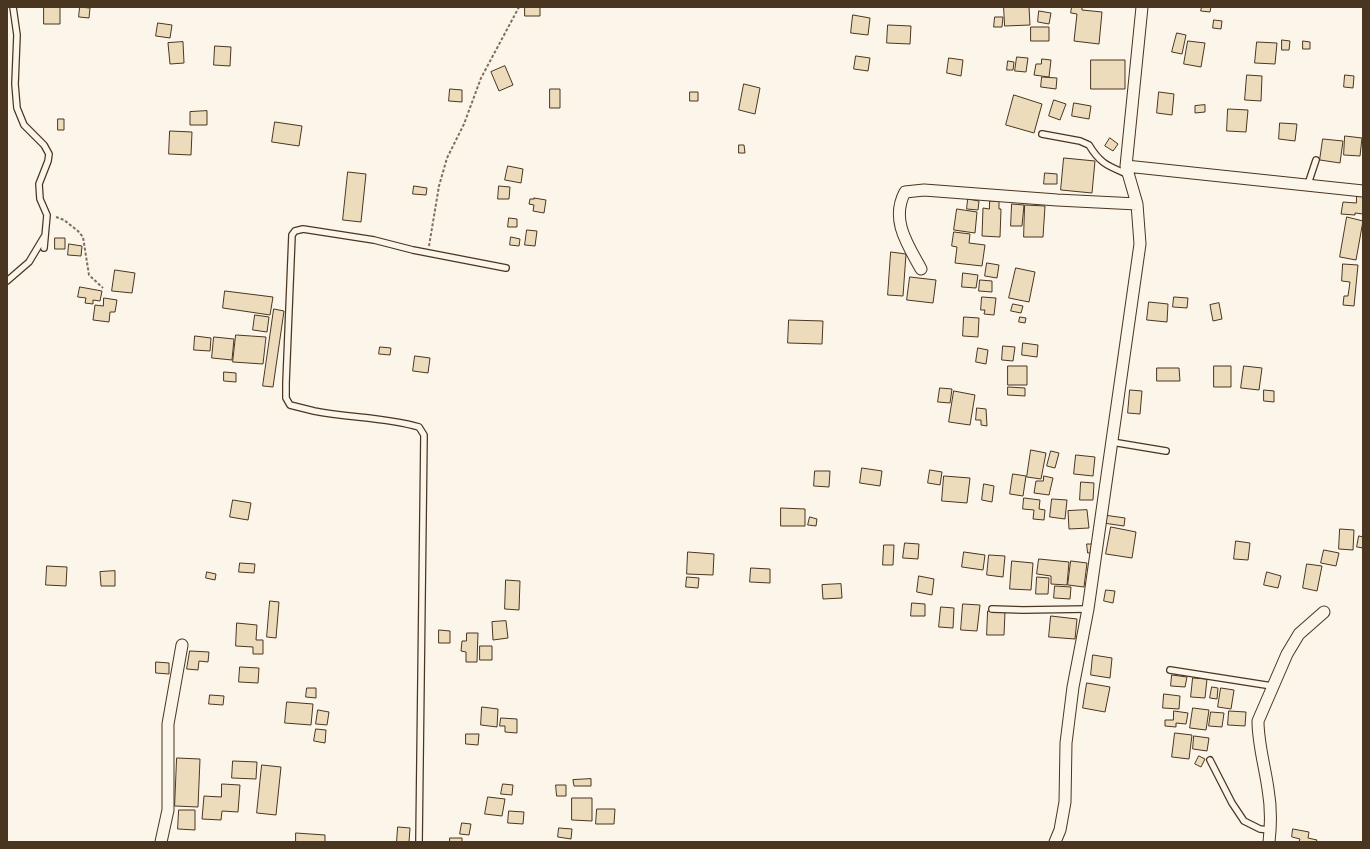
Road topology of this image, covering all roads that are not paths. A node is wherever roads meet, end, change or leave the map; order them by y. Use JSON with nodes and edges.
{"nodes":[{"id":1,"x":13,"y":7,"type":"edge"},
{"id":2,"x":1142,"y":7,"type":"edge"},
{"id":3,"x":1042,"y":134,"type":"dead end"},
{"id":4,"x":1316,"y":160,"type":"dead end"},
{"id":5,"x":1128,"y":171,"type":"junction"},
{"id":6,"x":1308,"y":184,"type":"junction"},
{"id":7,"x":1363,"y":191,"type":"edge"},
{"id":8,"x":1137,"y":204,"type":"junction"},
{"id":9,"x":44,"y":236,"type":"junction"},
{"id":10,"x":44,"y":248,"type":"dead end"},
{"id":11,"x":506,"y":268,"type":"dead end"},
{"id":12,"x":922,"y":269,"type":"dead end"},
{"id":13,"x":7,"y":281,"type":"edge"},
{"id":14,"x":1112,"y":442,"type":"junction"},
{"id":15,"x":1166,"y":451,"type":"dead end"},
{"id":16,"x":992,"y":609,"type":"dead end"},
{"id":17,"x":1088,"y":609,"type":"junction"},
{"id":18,"x":1324,"y":612,"type":"dead end"},
{"id":19,"x":182,"y":645,"type":"dead end"},
{"id":20,"x":1170,"y":670,"type":"dead end"},
{"id":21,"x":1272,"y":686,"type":"junction"},
{"id":22,"x":1210,"y":760,"type":"dead end"},
{"id":23,"x":1270,"y":830,"type":"junction"},
{"id":24,"x":161,"y":842,"type":"edge"},
{"id":25,"x":419,"y":842,"type":"edge"},
{"id":26,"x":1055,"y":842,"type":"edge"},
{"id":27,"x":1269,"y":842,"type":"edge"}],
"edges":[{"from":1,"to":9,"type":"lane"},
{"from":2,"to":5,"type":"street"},
{"from":3,"to":5,"type":"lane"},
{"from":4,"to":6,"type":"lane"},
{"from":5,"to":6,"type":"street"},
{"from":5,"to":8,"type":"street"},
{"from":6,"to":7,"type":"street"},
{"from":8,"to":12,"type":"street"},
{"from":8,"to":14,"type":"street"},
{"from":9,"to":10,"type":"lane"},
{"from":9,"to":13,"type":"lane"},
{"from":11,"to":25,"type":"lane"},
{"from":14,"to":15,"type":"lane"},
{"from":14,"to":17,"type":"street"},
{"from":16,"to":17,"type":"lane"},
{"from":17,"to":26,"type":"street"},
{"from":18,"to":21,"type":"street"},
{"from":19,"to":24,"type":"street"},
{"from":20,"to":21,"type":"lane"},
{"from":21,"to":23,"type":"street"},
{"from":22,"to":23,"type":"lane"},
{"from":23,"to":27,"type":"street"}]}
